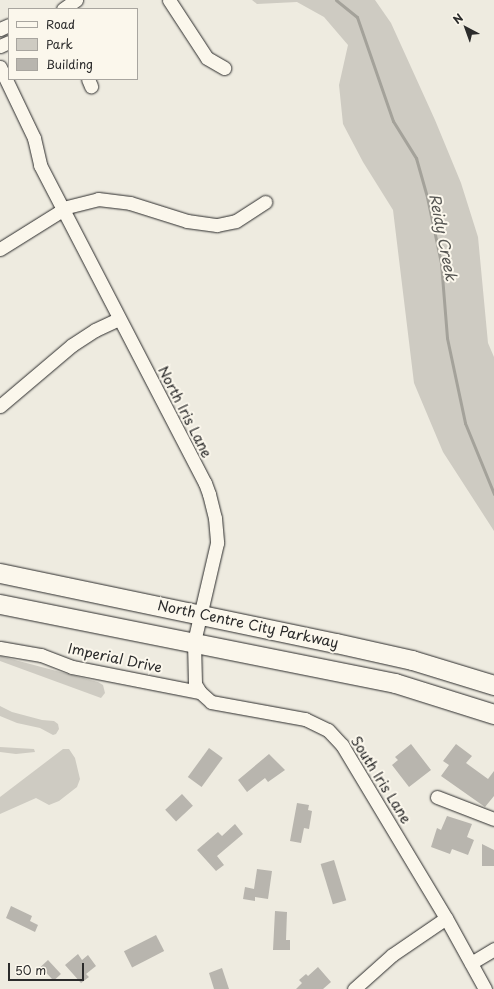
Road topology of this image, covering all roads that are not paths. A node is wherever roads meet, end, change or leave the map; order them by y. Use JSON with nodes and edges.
{"nodes":[{"id":1,"x":76,"y":0,"type":"edge"},
{"id":2,"x":170,"y":0,"type":"edge"},
{"id":3,"x":64,"y":8,"type":"edge"},
{"id":4,"x":0,"y":67,"type":"edge"},
{"id":5,"x":224,"y":68,"type":"dead end"},
{"id":6,"x":265,"y":202,"type":"dead end"},
{"id":7,"x":64,"y":209,"type":"junction"},
{"id":8,"x":0,"y":249,"type":"edge"},
{"id":9,"x":119,"y":319,"type":"junction"},
{"id":10,"x":0,"y":406,"type":"edge"},
{"id":11,"x":0,"y":573,"type":"edge"},
{"id":12,"x":0,"y":604,"type":"edge"},
{"id":13,"x":200,"y":614,"type":"junction"},
{"id":14,"x":194,"y":642,"type":"junction"},
{"id":15,"x":0,"y":648,"type":"edge"},
{"id":16,"x":494,"y":685,"type":"edge"},
{"id":17,"x":200,"y":692,"type":"junction"},
{"id":18,"x":494,"y":714,"type":"edge"},
{"id":19,"x":436,"y":797,"type":"dead end"},
{"id":20,"x":494,"y":819,"type":"edge"},
{"id":21,"x":446,"y":918,"type":"junction"},
{"id":22,"x":494,"y":949,"type":"edge"},
{"id":23,"x":471,"y":963,"type":"junction"},
{"id":24,"x":354,"y":989,"type":"edge"},
{"id":25,"x":485,"y":989,"type":"edge"}],
"edges":[{"from":1,"to":3,"type":"street"},
{"from":2,"to":5,"type":"street"},
{"from":4,"to":7,"type":"street","name":"North Iris Lane"},
{"from":6,"to":7,"type":"street"},
{"from":7,"to":8,"type":"street"},
{"from":7,"to":9,"type":"street","name":"North Iris Lane"},
{"from":9,"to":10,"type":"street"},
{"from":9,"to":13,"type":"street","name":"North Iris Lane"},
{"from":11,"to":13,"type":"highway","name":"North Centre City Parkway"},
{"from":12,"to":14,"type":"highway","name":"North Centre City Parkway"},
{"from":13,"to":14,"type":"street","name":"North Iris Lane"},
{"from":13,"to":16,"type":"highway","name":"North Centre City Parkway"},
{"from":14,"to":17,"type":"street"},
{"from":14,"to":18,"type":"highway","name":"North Centre City Parkway"},
{"from":15,"to":17,"type":"street","name":"Imperial Drive"},
{"from":17,"to":21,"type":"street","name":"South Iris Lane"},
{"from":19,"to":20,"type":"street"},
{"from":21,"to":23,"type":"street","name":"South Iris Lane"},
{"from":21,"to":24,"type":"street"},
{"from":22,"to":23,"type":"street"},
{"from":23,"to":25,"type":"street","name":"South Iris Lane"}]}
